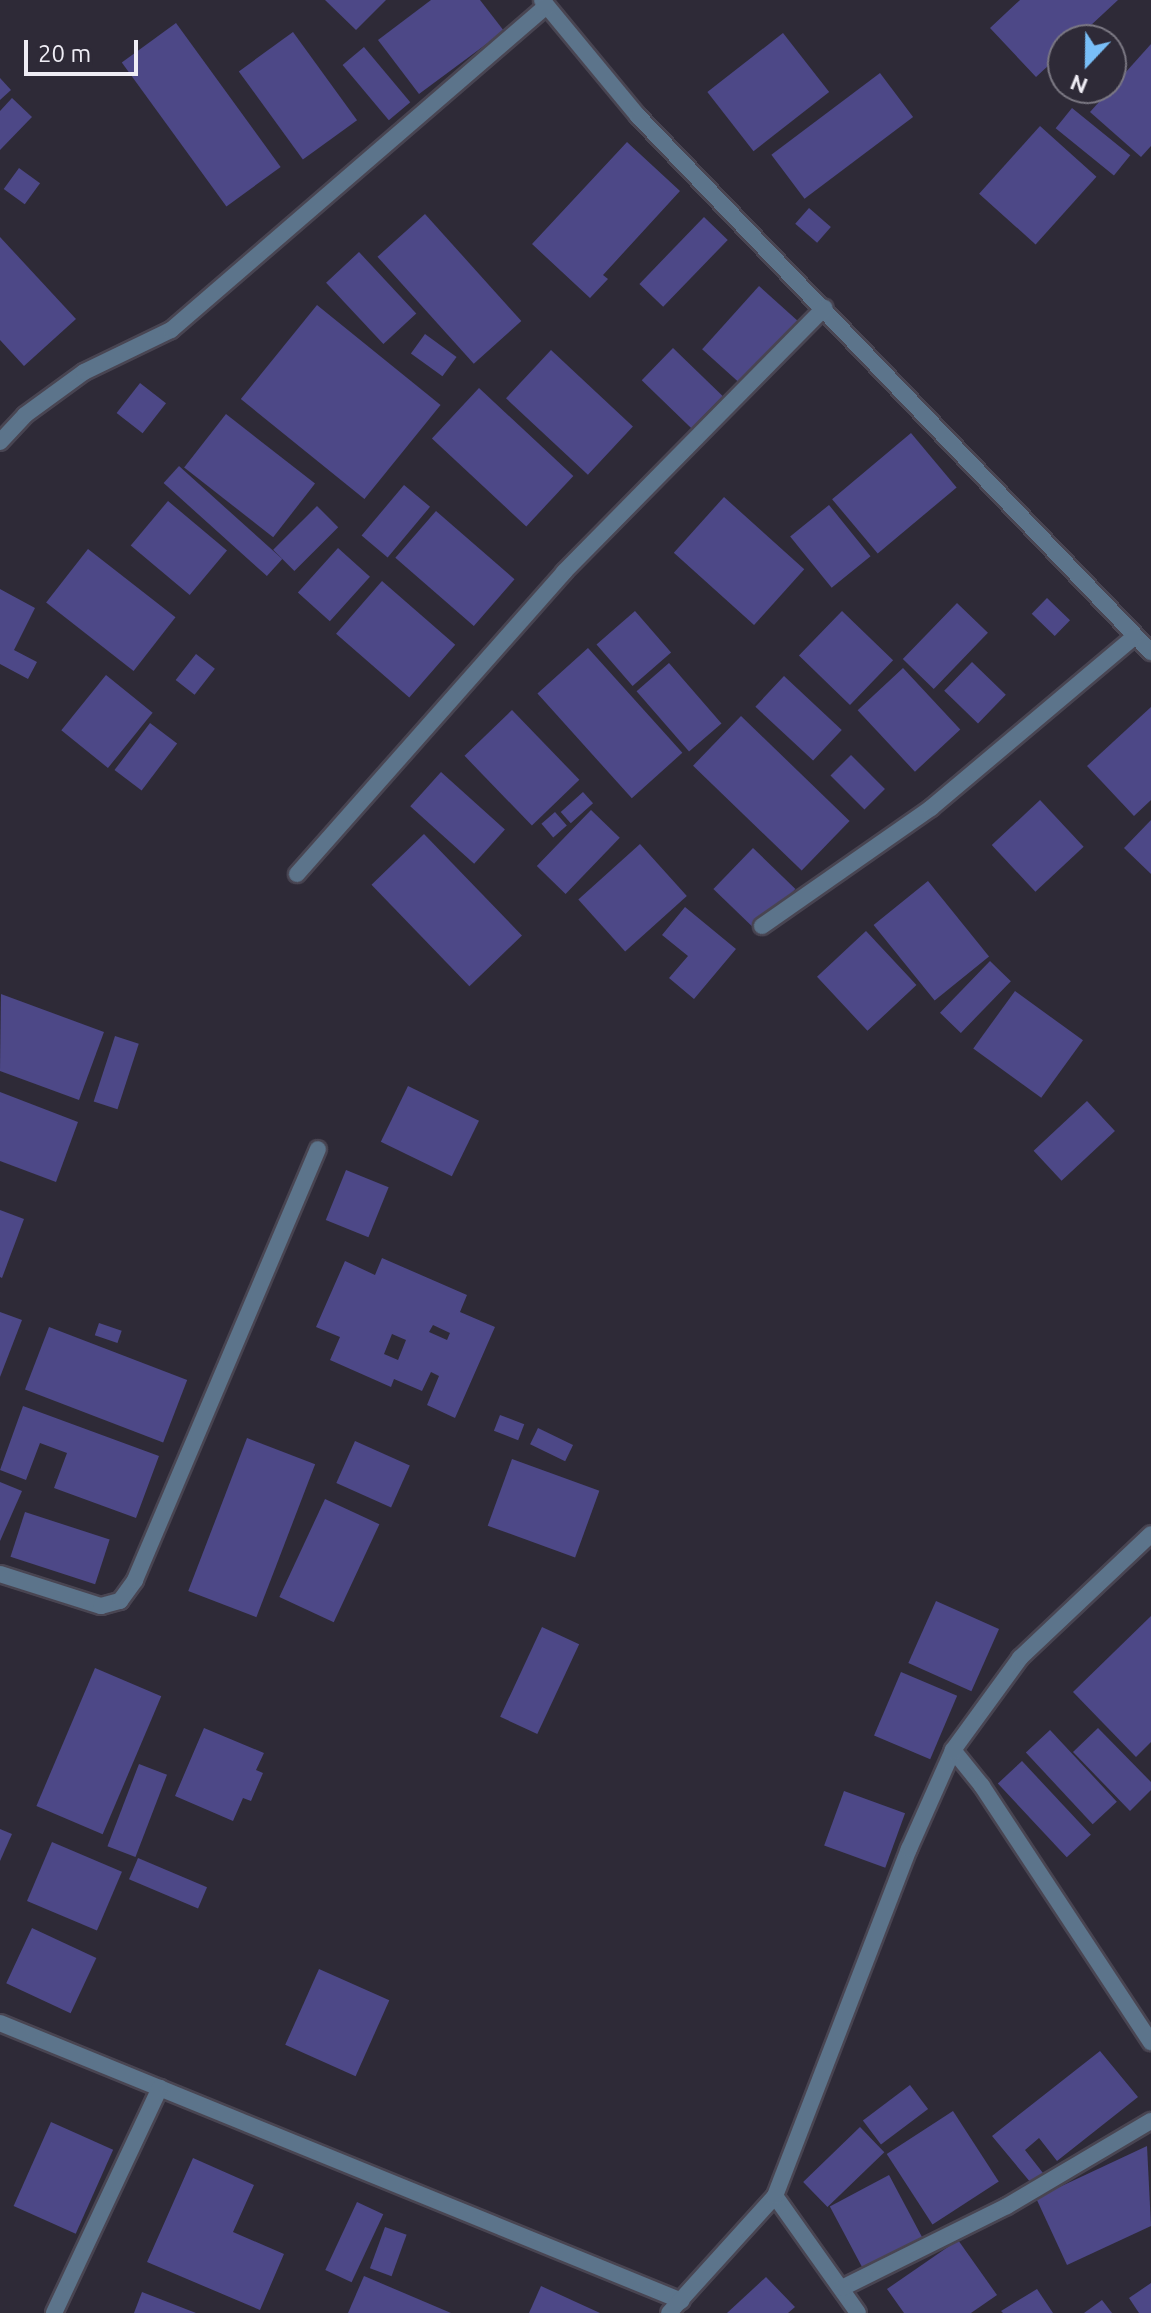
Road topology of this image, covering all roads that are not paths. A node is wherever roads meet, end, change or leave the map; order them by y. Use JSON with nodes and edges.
{"nodes":[{"id":1,"x":544,"y":3,"type":"edge"},
{"id":2,"x":824,"y":308,"type":"junction"},
{"id":3,"x":0,"y":442,"type":"edge"},
{"id":4,"x":1134,"y":637,"type":"junction"},
{"id":5,"x":1151,"y":652,"type":"edge"},
{"id":6,"x":297,"y":874,"type":"dead end"},
{"id":7,"x":762,"y":926,"type":"dead end"},
{"id":8,"x":318,"y":1149,"type":"dead end"},
{"id":9,"x":1151,"y":1534,"type":"edge"},
{"id":10,"x":0,"y":1574,"type":"edge"},
{"id":11,"x":953,"y":1750,"type":"junction"},
{"id":12,"x":0,"y":2023,"type":"edge"},
{"id":13,"x":1151,"y":2042,"type":"edge"},
{"id":14,"x":160,"y":2088,"type":"junction"},
{"id":15,"x":1151,"y":2121,"type":"edge"},
{"id":16,"x":775,"y":2196,"type":"junction"},
{"id":17,"x":842,"y":2288,"type":"junction"},
{"id":18,"x":682,"y":2301,"type":"junction"},
{"id":19,"x":54,"y":2313,"type":"edge"},
{"id":20,"x":669,"y":2313,"type":"edge"},
{"id":21,"x":858,"y":2313,"type":"edge"}],
"edges":[{"from":1,"to":2,"type":"street"},
{"from":1,"to":3,"type":"street"},
{"from":2,"to":4,"type":"street"},
{"from":2,"to":6,"type":"street"},
{"from":4,"to":5,"type":"street"},
{"from":4,"to":7,"type":"street"},
{"from":8,"to":10,"type":"street"},
{"from":9,"to":11,"type":"street"},
{"from":11,"to":13,"type":"street"},
{"from":11,"to":16,"type":"street"},
{"from":12,"to":14,"type":"street"},
{"from":14,"to":18,"type":"street"},
{"from":14,"to":19,"type":"street"},
{"from":15,"to":17,"type":"street"},
{"from":16,"to":17,"type":"street"},
{"from":16,"to":18,"type":"street"},
{"from":17,"to":21,"type":"street"},
{"from":18,"to":20,"type":"street"}]}
